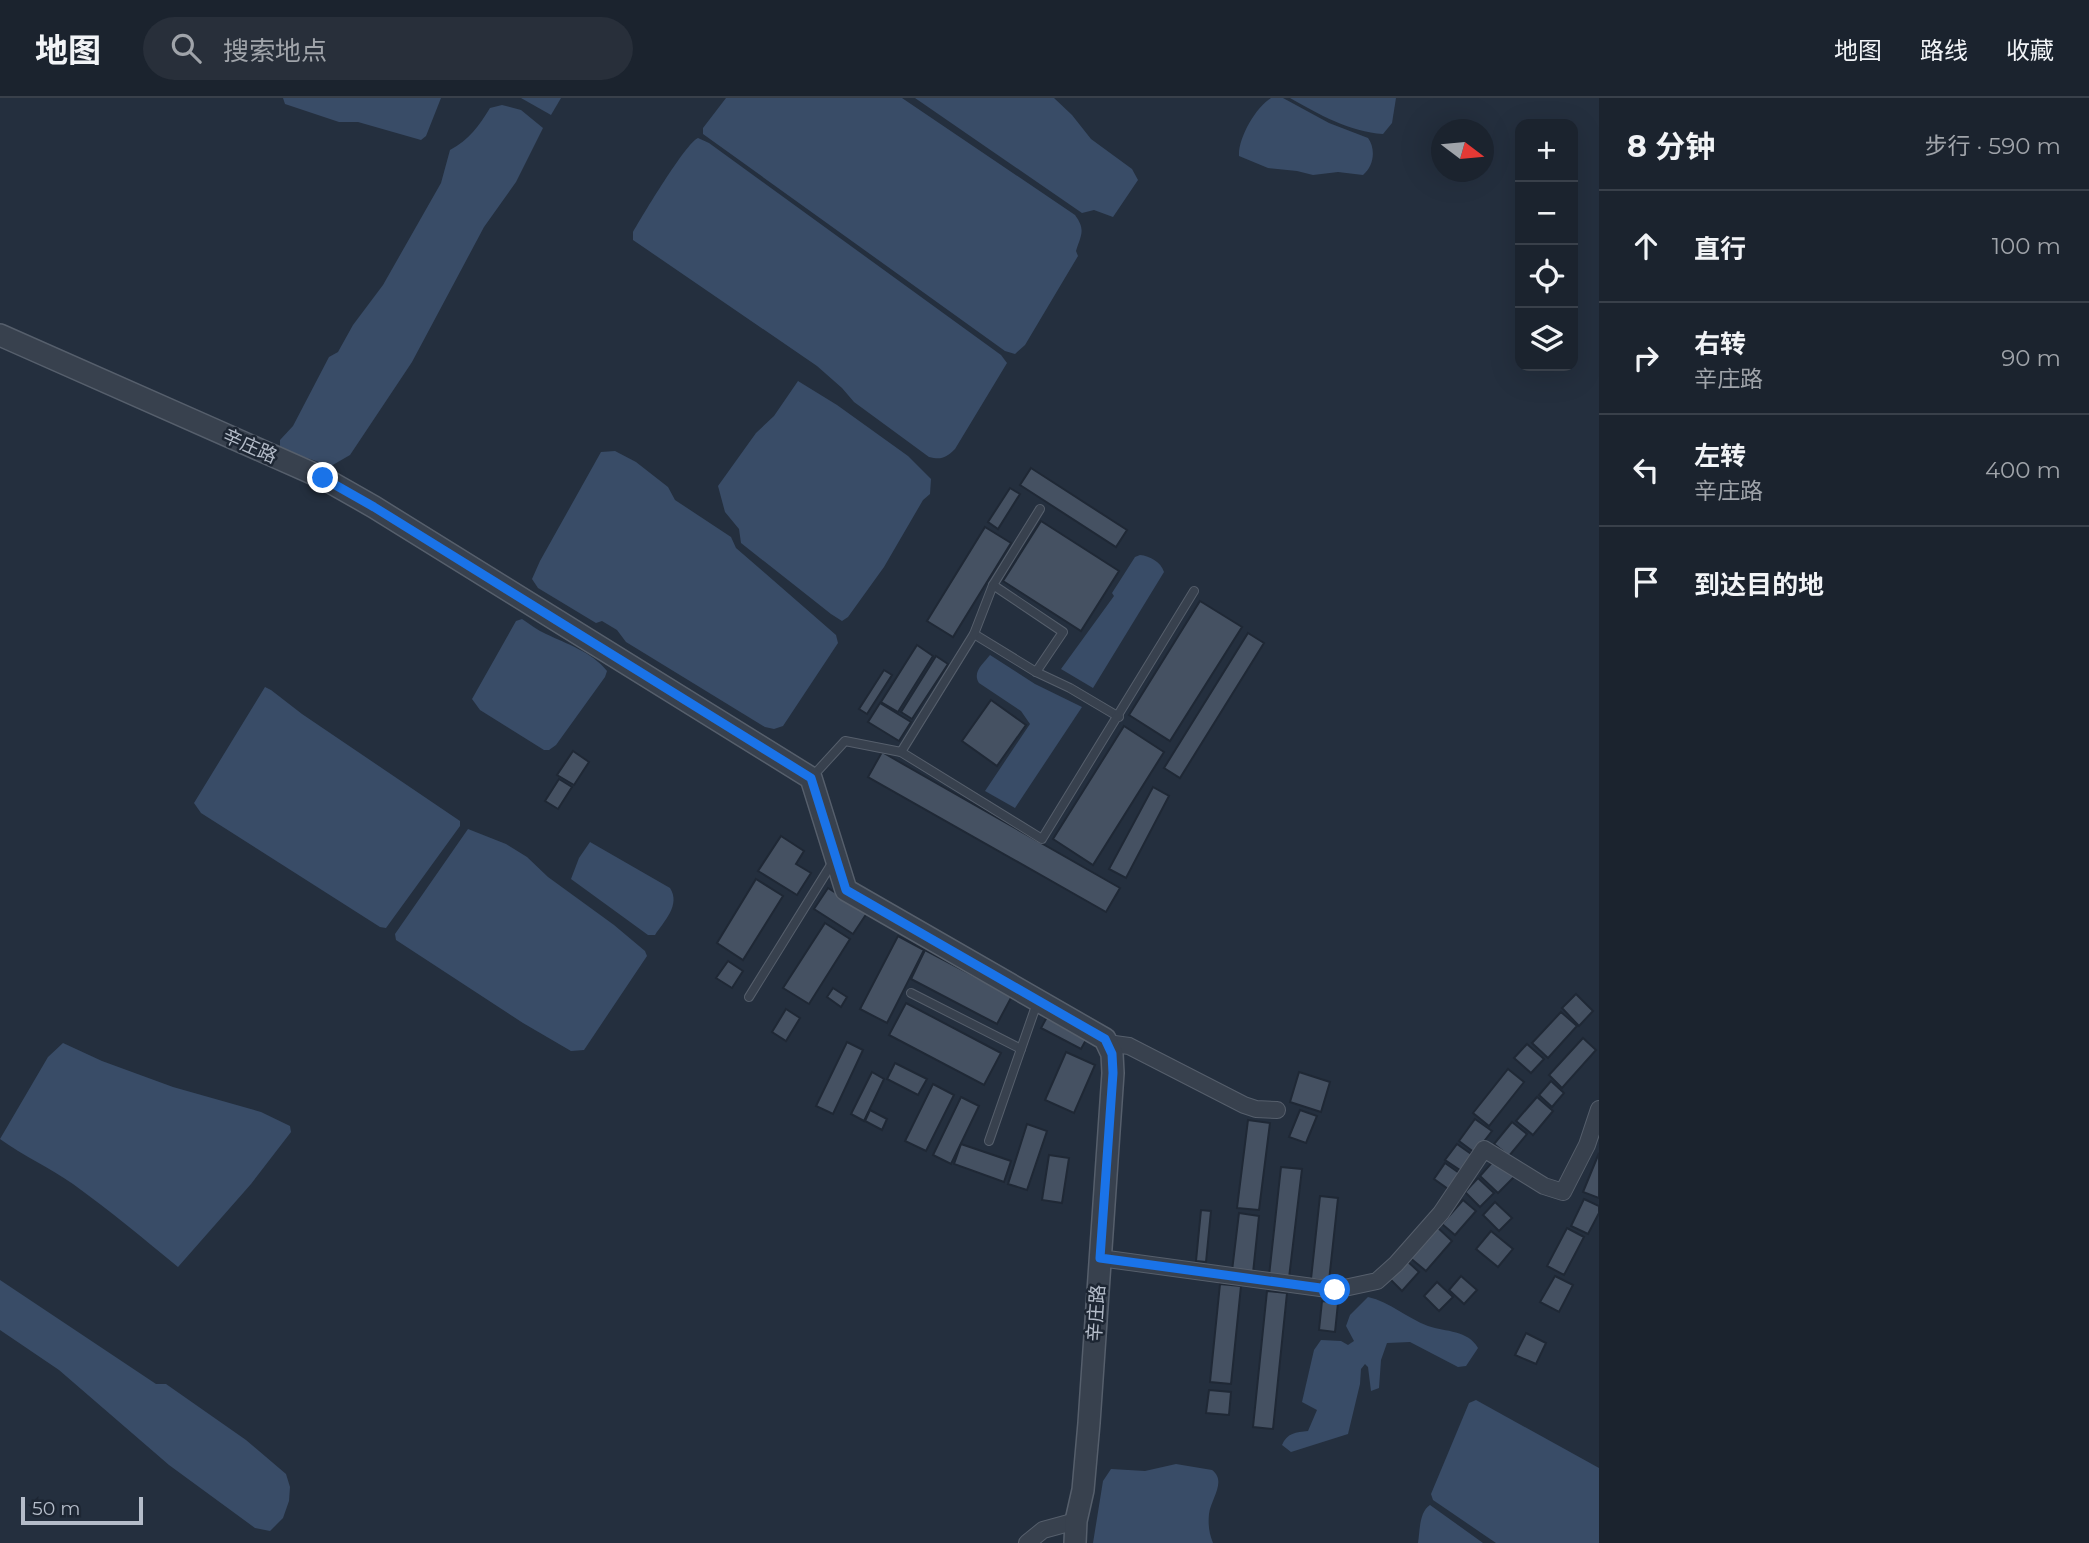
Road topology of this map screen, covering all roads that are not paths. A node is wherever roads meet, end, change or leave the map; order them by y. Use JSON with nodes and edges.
{"nodes":[{"id":1,"x":0,"y":335,"type":"edge"},
{"id":2,"x":1040,"y":509,"type":"dead end"},
{"id":3,"x":993,"y":586,"type":"junction"},
{"id":4,"x":1194,"y":591,"type":"dead end"},
{"id":5,"x":974,"y":634,"type":"junction"},
{"id":6,"x":1036,"y":672,"type":"junction"},
{"id":7,"x":1119,"y":717,"type":"junction"},
{"id":8,"x":901,"y":752,"type":"junction"},
{"id":9,"x":811,"y":778,"type":"junction"},
{"id":10,"x":836,"y":857,"type":"junction"},
{"id":11,"x":911,"y":993,"type":"dead end"},
{"id":12,"x":749,"y":997,"type":"dead end"},
{"id":13,"x":1037,"y":1000,"type":"junction"},
{"id":14,"x":1107,"y":1043,"type":"junction"},
{"id":15,"x":1021,"y":1049,"type":"junction"},
{"id":16,"x":1599,"y":1109,"type":"edge"},
{"id":17,"x":1277,"y":1111,"type":"dead end"},
{"id":18,"x":989,"y":1141,"type":"dead end"},
{"id":19,"x":1100,"y":1258,"type":"junction"},
{"id":20,"x":1076,"y":1521,"type":"junction"},
{"id":21,"x":1027,"y":1543,"type":"edge"},
{"id":22,"x":1075,"y":1543,"type":"edge"}],
"edges":[{"from":1,"to":9,"type":"street","name":"辛庄路"},
{"from":2,"to":3,"type":"lane"},
{"from":3,"to":5,"type":"lane"},
{"from":3,"to":6,"type":"lane"},
{"from":4,"to":7,"type":"lane"},
{"from":5,"to":6,"type":"lane"},
{"from":5,"to":8,"type":"lane"},
{"from":6,"to":7,"type":"lane"},
{"from":7,"to":8,"type":"lane"},
{"from":8,"to":9,"type":"lane"},
{"from":9,"to":10,"type":"street"},
{"from":10,"to":12,"type":"lane"},
{"from":10,"to":13,"type":"street"},
{"from":11,"to":15,"type":"lane"},
{"from":13,"to":14,"type":"street"},
{"from":13,"to":15,"type":"lane"},
{"from":14,"to":17,"type":"street"},
{"from":14,"to":19,"type":"street","name":"辛庄路"},
{"from":15,"to":18,"type":"lane"},
{"from":16,"to":19,"type":"street"},
{"from":19,"to":20,"type":"street","name":"辛庄路"},
{"from":20,"to":21,"type":"street"},
{"from":20,"to":22,"type":"street","name":"辛庄路"}]}
